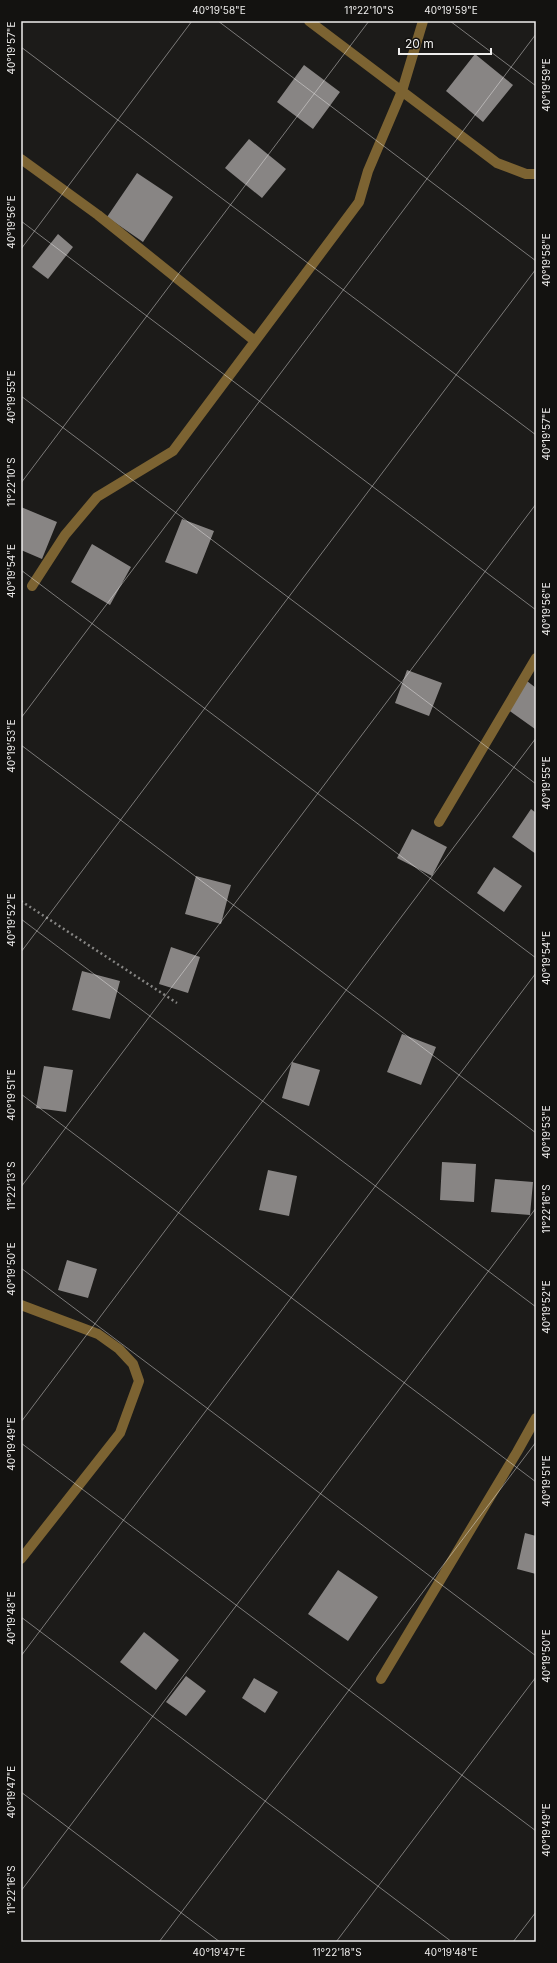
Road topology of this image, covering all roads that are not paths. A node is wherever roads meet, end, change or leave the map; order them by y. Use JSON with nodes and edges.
{"nodes":[{"id":1,"x":309,"y":21,"type":"edge"},
{"id":2,"x":423,"y":21,"type":"edge"},
{"id":3,"x":402,"y":91,"type":"junction"},
{"id":4,"x":21,"y":159,"type":"edge"},
{"id":5,"x":536,"y":174,"type":"edge"},
{"id":6,"x":255,"y":341,"type":"junction"},
{"id":7,"x":32,"y":586,"type":"dead end"},
{"id":8,"x":536,"y":658,"type":"edge"},
{"id":9,"x":439,"y":822,"type":"dead end"},
{"id":10,"x":21,"y":1305,"type":"edge"},
{"id":11,"x":536,"y":1418,"type":"edge"},
{"id":12,"x":21,"y":1559,"type":"edge"},
{"id":13,"x":381,"y":1679,"type":"dead end"}],
"edges":[{"from":1,"to":3,"type":"street"},
{"from":2,"to":3,"type":"street"},
{"from":3,"to":5,"type":"street"},
{"from":3,"to":6,"type":"street"},
{"from":4,"to":6,"type":"street"},
{"from":6,"to":7,"type":"street"},
{"from":8,"to":9,"type":"street"},
{"from":10,"to":12,"type":"street"},
{"from":11,"to":13,"type":"street"}]}
